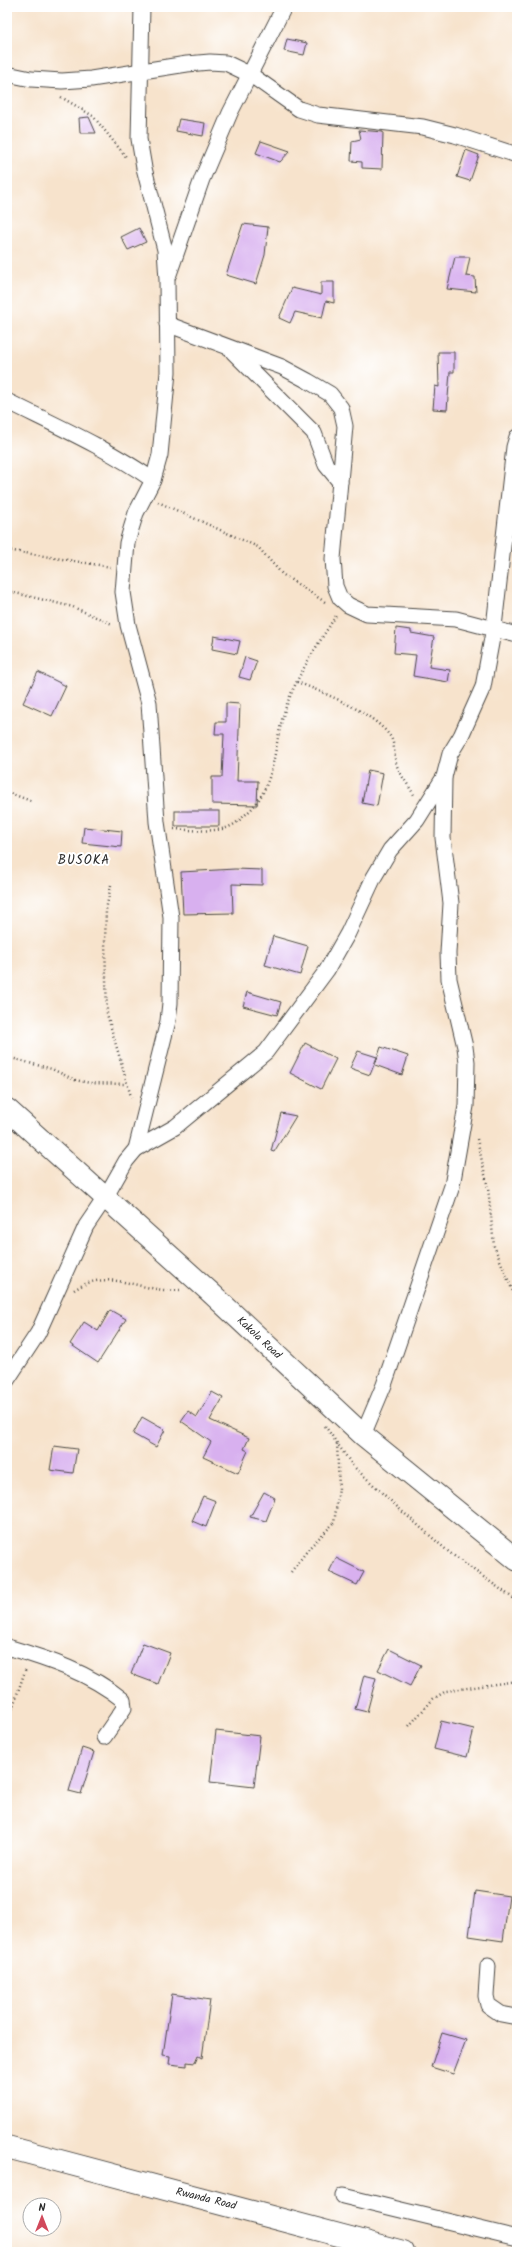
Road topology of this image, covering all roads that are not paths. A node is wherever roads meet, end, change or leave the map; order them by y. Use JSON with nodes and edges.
{"nodes":[{"id":1,"x":142,"y":7,"type":"edge"},
{"id":2,"x":284,"y":7,"type":"edge"},
{"id":3,"x":142,"y":72,"type":"junction"},
{"id":4,"x":7,"y":74,"type":"edge"},
{"id":5,"x":251,"y":74,"type":"junction"},
{"id":6,"x":517,"y":155,"type":"edge"},
{"id":7,"x":167,"y":280,"type":"junction"},
{"id":8,"x":167,"y":324,"type":"junction"},
{"id":9,"x":228,"y":347,"type":"junction"},
{"id":10,"x":7,"y":401,"type":"edge"},
{"id":11,"x":517,"y":437,"type":"edge"},
{"id":12,"x":153,"y":480,"type":"junction"},
{"id":13,"x":340,"y":482,"type":"junction"},
{"id":14,"x":494,"y":627,"type":"junction"},
{"id":15,"x":517,"y":635,"type":"edge"},
{"id":16,"x":444,"y":777,"type":"junction"},
{"id":17,"x":7,"y":1110,"type":"edge"},
{"id":18,"x":136,"y":1149,"type":"junction"},
{"id":19,"x":105,"y":1198,"type":"junction"},
{"id":20,"x":7,"y":1380,"type":"edge"},
{"id":21,"x":363,"y":1436,"type":"junction"},
{"id":22,"x":517,"y":1560,"type":"edge"},
{"id":23,"x":7,"y":1647,"type":"edge"},
{"id":24,"x":104,"y":1737,"type":"dead end"},
{"id":25,"x":488,"y":1966,"type":"dead end"},
{"id":26,"x":517,"y":2017,"type":"edge"},
{"id":27,"x":7,"y":2147,"type":"edge"},
{"id":28,"x":344,"y":2196,"type":"dead end"},
{"id":29,"x":517,"y":2238,"type":"edge"},
{"id":30,"x":404,"y":2252,"type":"edge"}],
"edges":[{"from":1,"to":3,"type":"street"},
{"from":2,"to":5,"type":"street"},
{"from":3,"to":4,"type":"street"},
{"from":3,"to":5,"type":"street"},
{"from":3,"to":7,"type":"street"},
{"from":5,"to":6,"type":"street"},
{"from":5,"to":7,"type":"street"},
{"from":7,"to":8,"type":"street"},
{"from":8,"to":9,"type":"street"},
{"from":8,"to":12,"type":"street"},
{"from":9,"to":13,"type":"street"},
{"from":9,"to":13,"type":"street"},
{"from":10,"to":12,"type":"street"},
{"from":11,"to":14,"type":"street"},
{"from":12,"to":18,"type":"street"},
{"from":13,"to":14,"type":"street"},
{"from":14,"to":15,"type":"street"},
{"from":14,"to":16,"type":"street"},
{"from":16,"to":18,"type":"street"},
{"from":16,"to":21,"type":"street"},
{"from":17,"to":19,"type":"main road","name":"Kakola Road"},
{"from":18,"to":19,"type":"street"},
{"from":19,"to":20,"type":"street"},
{"from":19,"to":21,"type":"main road","name":"Kakola Road"},
{"from":21,"to":22,"type":"main road","name":"Kakola Road"},
{"from":23,"to":24,"type":"street"},
{"from":25,"to":26,"type":"street"},
{"from":27,"to":30,"type":"highway","name":"Rwanda Road"},
{"from":28,"to":29,"type":"street"}]}
